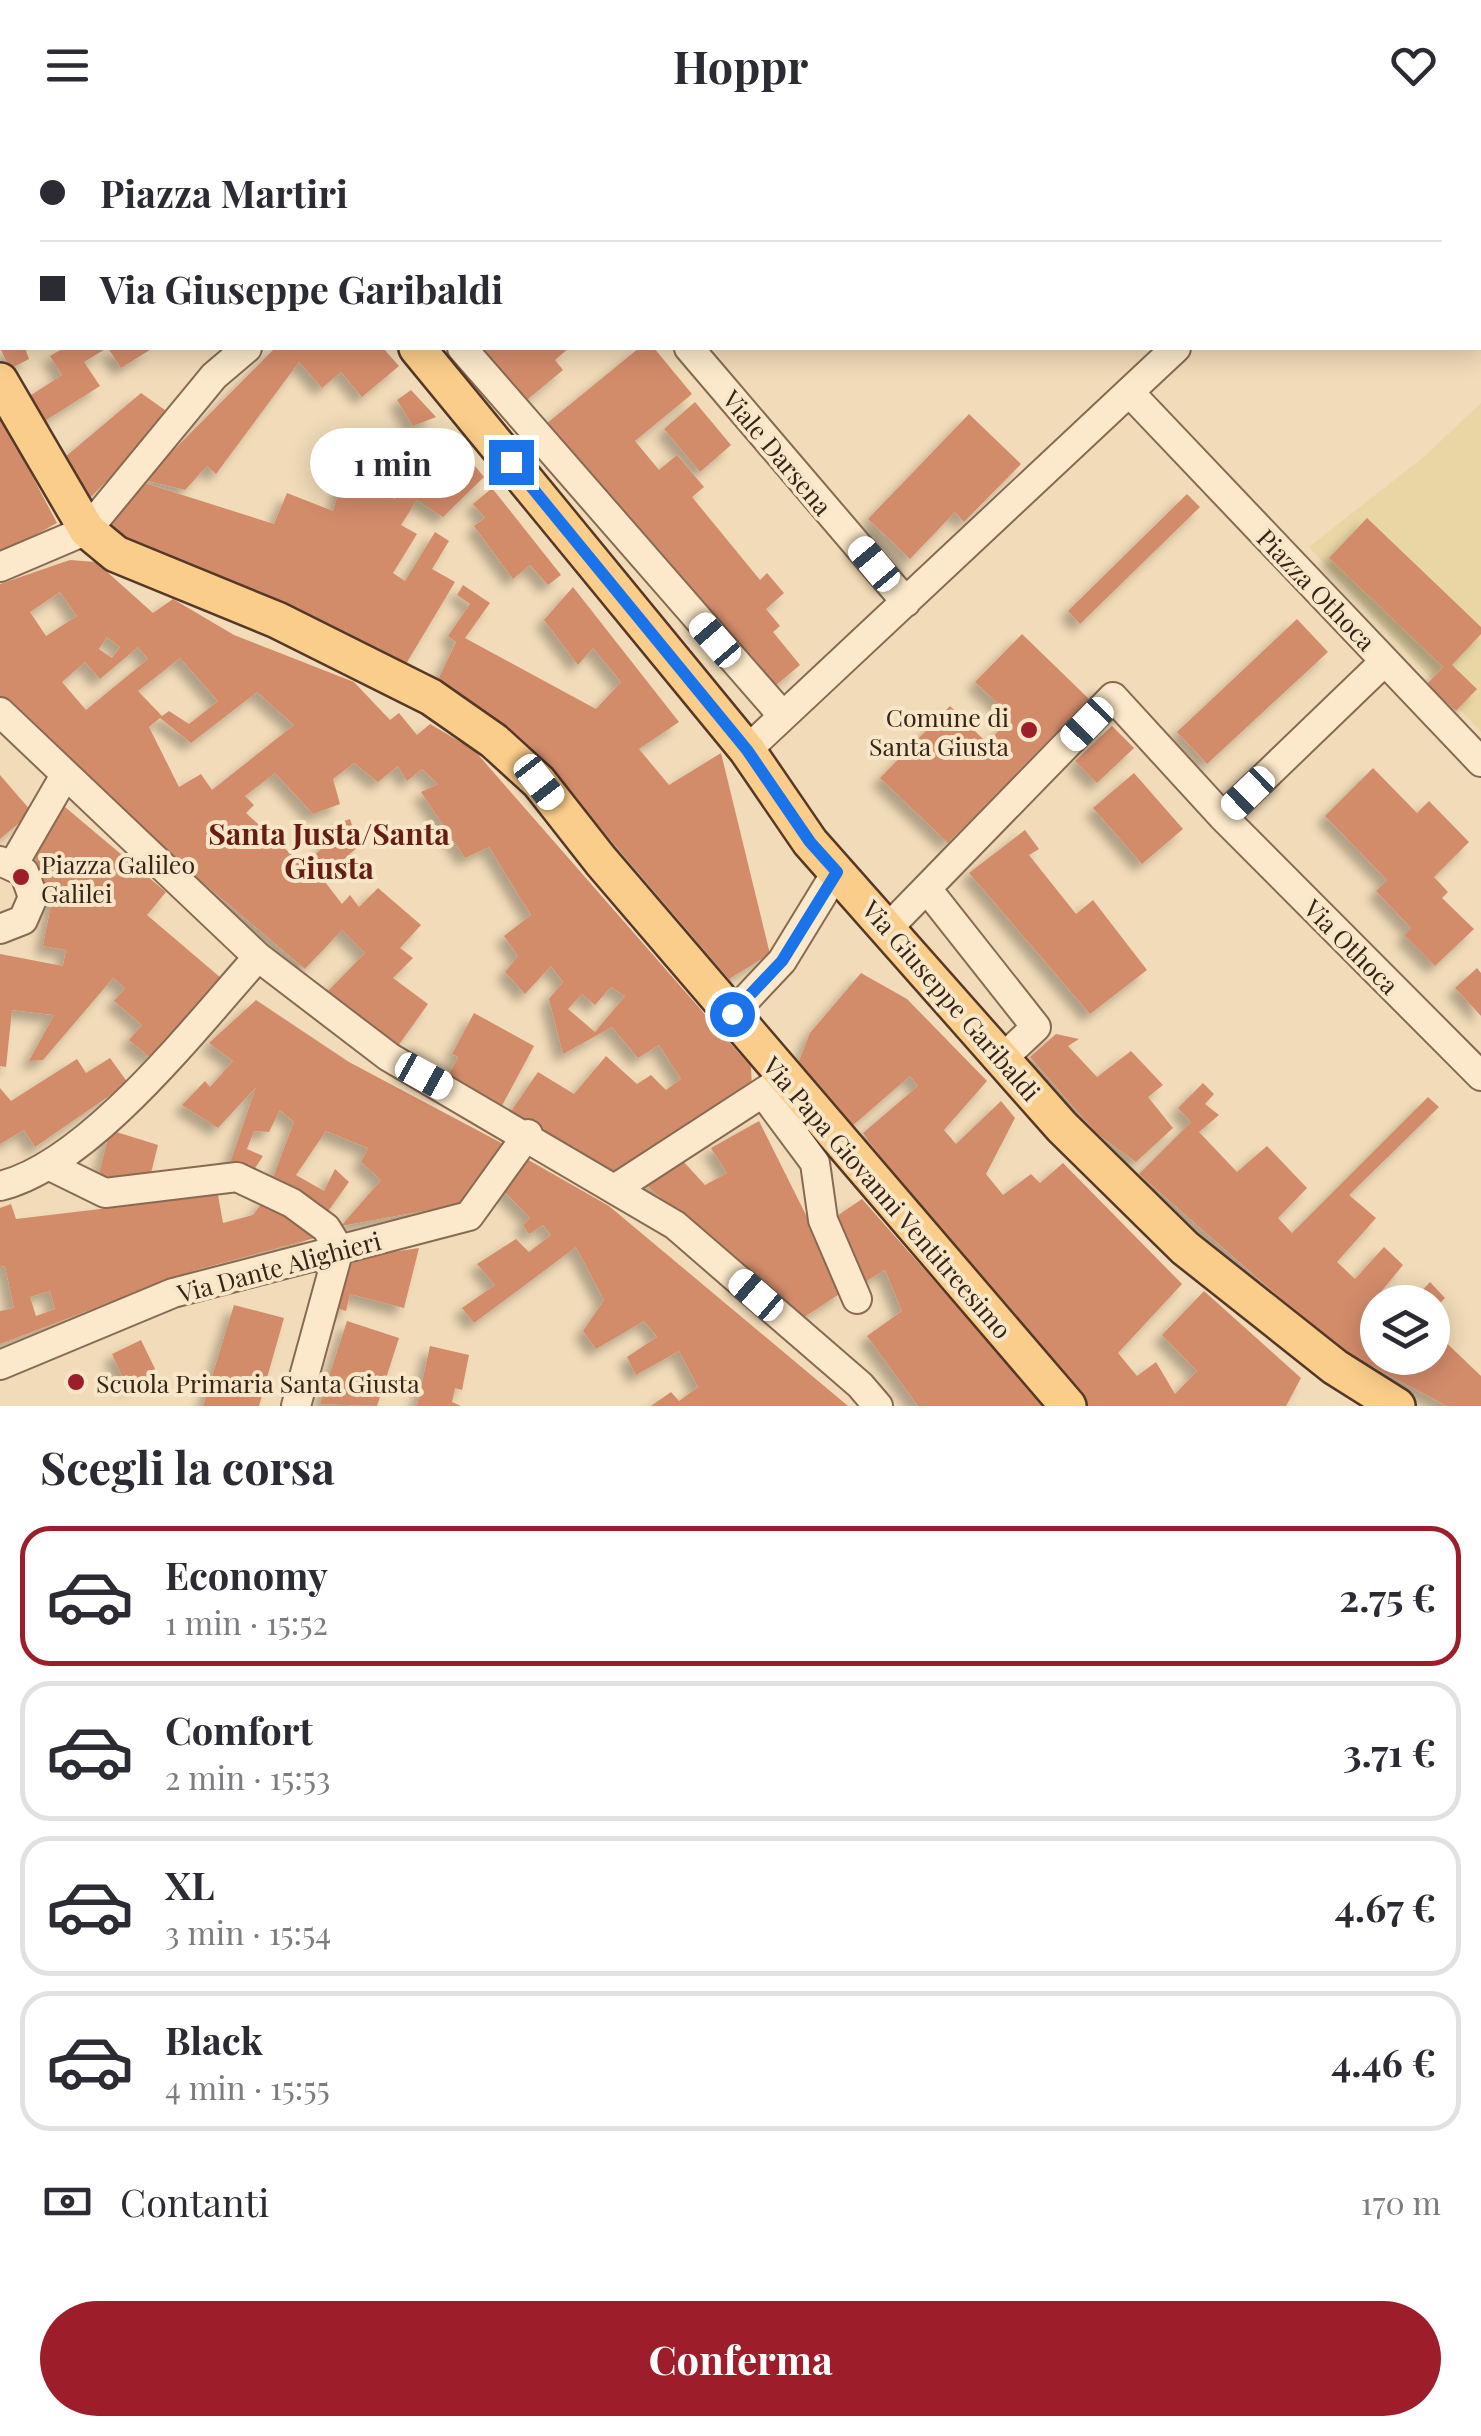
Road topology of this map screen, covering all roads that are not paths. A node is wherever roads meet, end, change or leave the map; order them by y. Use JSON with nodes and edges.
{"nodes":[{"id":1,"x":212,"y":350,"type":"edge"},
{"id":2,"x":244,"y":350,"type":"edge"},
{"id":3,"x":419,"y":350,"type":"edge"},
{"id":4,"x":464,"y":350,"type":"edge"},
{"id":5,"x":691,"y":350,"type":"edge"},
{"id":6,"x":1174,"y":350,"type":"edge"},
{"id":7,"x":214,"y":376,"type":"junction"},
{"id":8,"x":0,"y":381,"type":"edge"},
{"id":9,"x":1131,"y":394,"type":"junction"},
{"id":10,"x":87,"y":530,"type":"junction"},
{"id":11,"x":0,"y":566,"type":"edge"},
{"id":12,"x":906,"y":602,"type":"junction"},
{"id":13,"x":1386,"y":660,"type":"junction"},
{"id":14,"x":0,"y":712,"type":"edge"},
{"id":15,"x":783,"y":716,"type":"junction"},
{"id":16,"x":747,"y":750,"type":"junction"},
{"id":17,"x":1481,"y":762,"type":"edge"},
{"id":18,"x":64,"y":777,"type":"junction"},
{"id":19,"x":1223,"y":817,"type":"junction"},
{"id":20,"x":7,"y":863,"type":"edge"},
{"id":21,"x":837,"y":872,"type":"junction"},
{"id":22,"x":927,"y":889,"type":"junction"},
{"id":23,"x":889,"y":927,"type":"junction"},
{"id":24,"x":0,"y":929,"type":"edge"},
{"id":25,"x":258,"y":958,"type":"junction"},
{"id":26,"x":732,"y":1014,"type":"junction"},
{"id":27,"x":1004,"y":1057,"type":"junction"},
{"id":28,"x":1481,"y":1076,"type":"edge"},
{"id":29,"x":774,"y":1085,"type":"junction"},
{"id":30,"x":528,"y":1134,"type":"junction"},
{"id":31,"x":50,"y":1166,"type":"junction"},
{"id":32,"x":0,"y":1186,"type":"edge"},
{"id":33,"x":616,"y":1188,"type":"junction"},
{"id":34,"x":339,"y":1250,"type":"junction"},
{"id":35,"x":857,"y":1299,"type":"dead end"},
{"id":36,"x":0,"y":1365,"type":"edge"},
{"id":37,"x":296,"y":1406,"type":"edge"},
{"id":38,"x":878,"y":1406,"type":"edge"},
{"id":39,"x":1068,"y":1406,"type":"edge"},
{"id":40,"x":1397,"y":1406,"type":"edge"}],
"edges":[{"from":1,"to":7,"type":"street"},
{"from":2,"to":7,"type":"street"},
{"from":3,"to":16,"type":"main road","name":"Via Giuseppe Garibaldi"},
{"from":4,"to":15,"type":"street"},
{"from":5,"to":12,"type":"street","name":"Viale Darsena"},
{"from":6,"to":9,"type":"street"},
{"from":7,"to":10,"type":"street"},
{"from":8,"to":10,"type":"main road","name":"Via Papa Giovanni Ventitreesimo"},
{"from":9,"to":12,"type":"street"},
{"from":9,"to":13,"type":"street","name":"Piazza Othoca"},
{"from":10,"to":11,"type":"street"},
{"from":10,"to":26,"type":"main road","name":"Via Papa Giovanni Ventitreesimo"},
{"from":12,"to":15,"type":"street"},
{"from":13,"to":17,"type":"street"},
{"from":13,"to":19,"type":"street","name":"Piazza Othoca"},
{"from":14,"to":18,"type":"street"},
{"from":15,"to":16,"type":"street"},
{"from":16,"to":21,"type":"main road","name":"Via Giuseppe Garibaldi"},
{"from":18,"to":20,"type":"street"},
{"from":18,"to":25,"type":"street"},
{"from":19,"to":22,"type":"street"},
{"from":19,"to":28,"type":"street","name":"Via Othoca"},
{"from":20,"to":24,"type":"street"},
{"from":21,"to":23,"type":"main road","name":"Via Giuseppe Garibaldi"},
{"from":21,"to":26,"type":"street"},
{"from":22,"to":23,"type":"street"},
{"from":22,"to":27,"type":"street"},
{"from":23,"to":27,"type":"main road","name":"Via Giuseppe Garibaldi"},
{"from":25,"to":30,"type":"street"},
{"from":25,"to":31,"type":"street"},
{"from":26,"to":29,"type":"main road","name":"Via Papa Giovanni Ventitreesimo"},
{"from":27,"to":40,"type":"main road","name":"Via Giuseppe Garibaldi"},
{"from":29,"to":33,"type":"street"},
{"from":29,"to":35,"type":"street"},
{"from":29,"to":39,"type":"main road","name":"Via Papa Giovanni Ventitreesimo"},
{"from":30,"to":33,"type":"street"},
{"from":30,"to":34,"type":"street","name":"Via Dante Alighieri"},
{"from":31,"to":32,"type":"street"},
{"from":31,"to":34,"type":"street"},
{"from":33,"to":38,"type":"street"},
{"from":34,"to":36,"type":"street","name":"Via Dante Alighieri"},
{"from":34,"to":37,"type":"street"}]}
